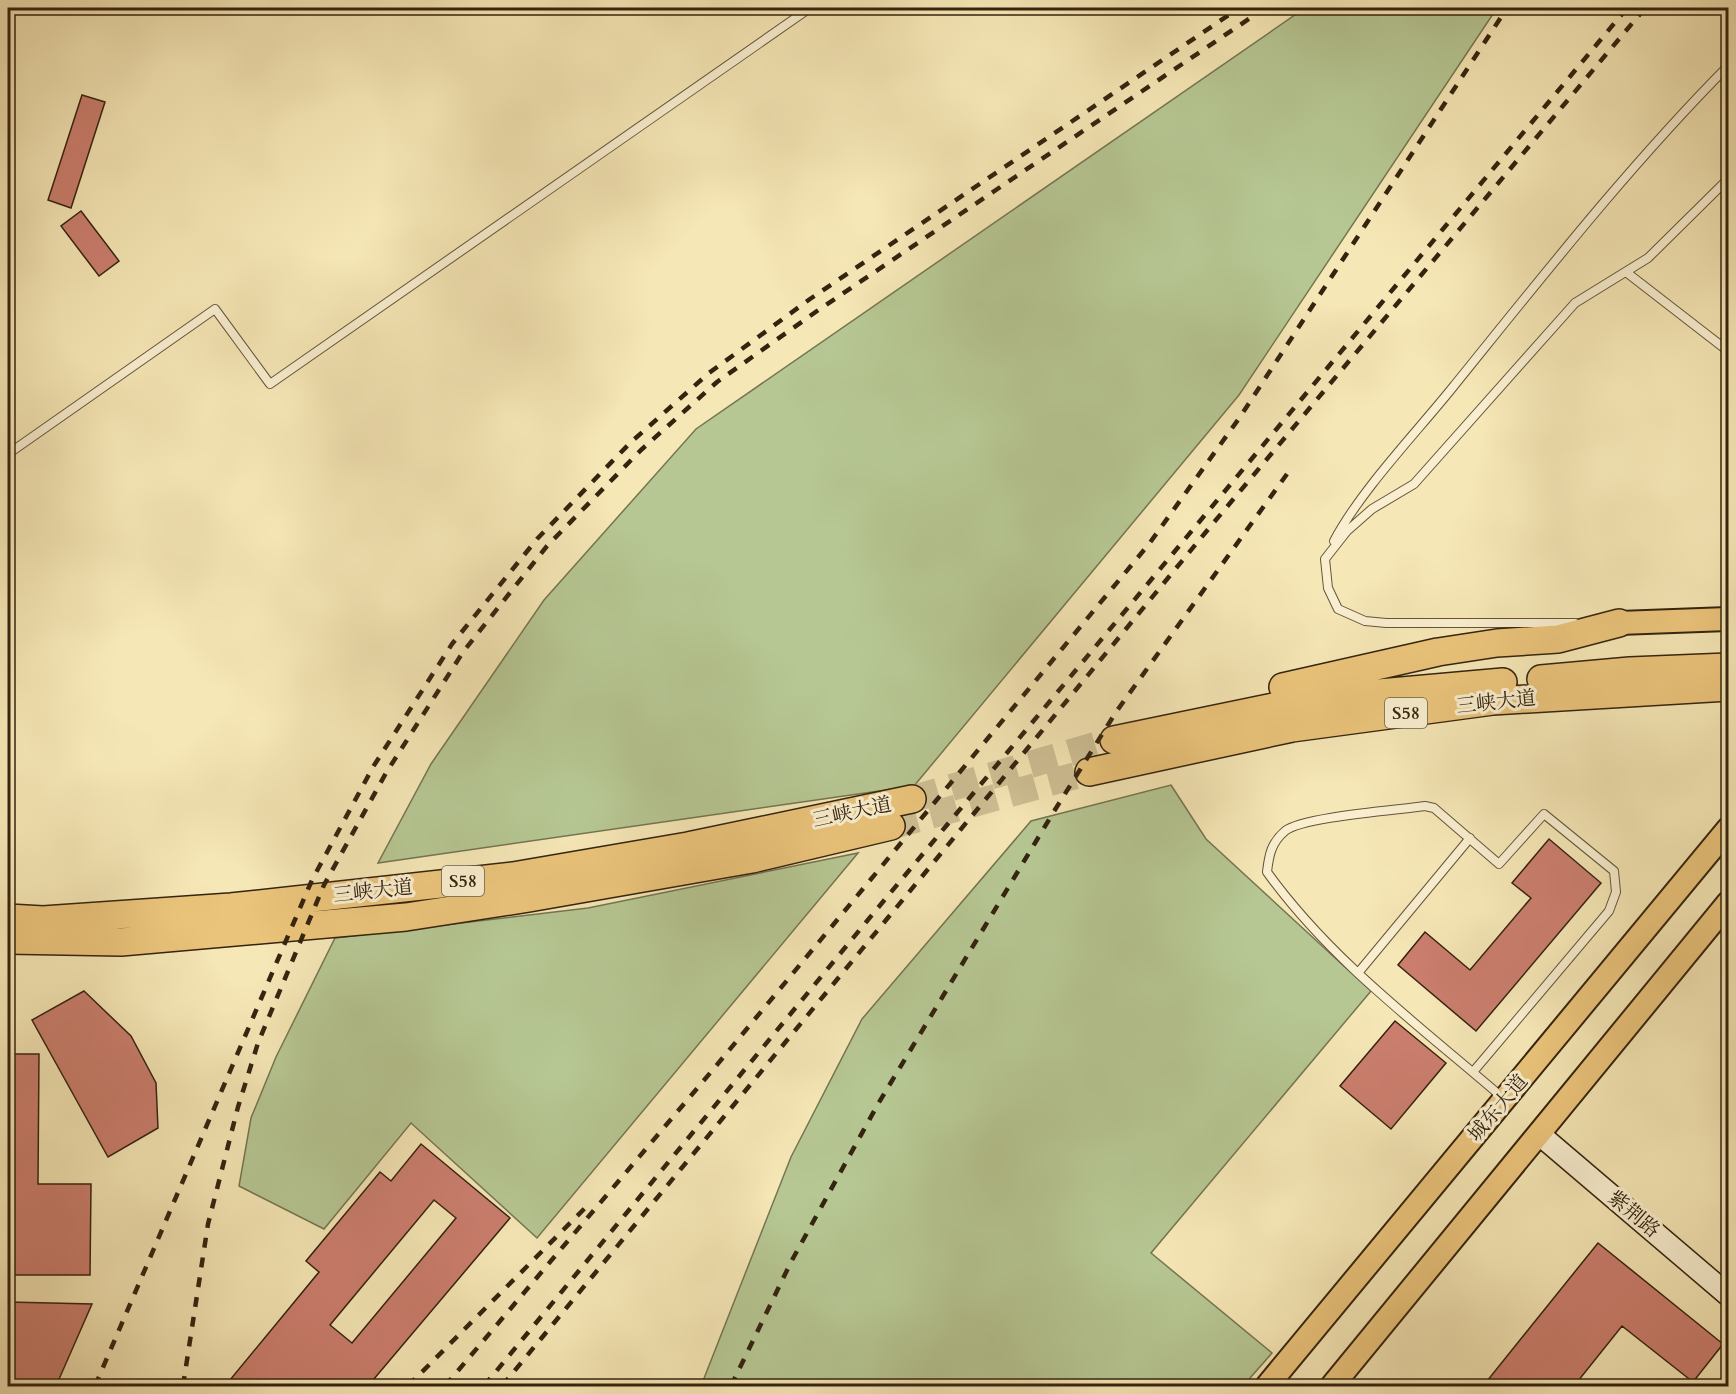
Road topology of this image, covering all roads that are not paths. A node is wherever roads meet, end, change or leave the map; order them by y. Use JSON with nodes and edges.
{"nodes":[{"id":1,"x":810,"y":8,"type":"edge"},
{"id":2,"x":1728,"y":66,"type":"edge"},
{"id":3,"x":1728,"y":179,"type":"edge"},
{"id":4,"x":1626,"y":272,"type":"junction"},
{"id":5,"x":1728,"y":351,"type":"edge"},
{"id":6,"x":8,"y":454,"type":"edge"},
{"id":7,"x":1325,"y":559,"type":"junction"},
{"id":8,"x":1728,"y":619,"type":"edge"},
{"id":9,"x":1619,"y":623,"type":"junction"},
{"id":10,"x":1728,"y":667,"type":"edge"},
{"id":11,"x":1728,"y":687,"type":"edge"},
{"id":12,"x":1089,"y":772,"type":"tunnel mouth"},
{"id":13,"x":912,"y":799,"type":"tunnel mouth"},
{"id":14,"x":891,"y":826,"type":"tunnel mouth"},
{"id":15,"x":1728,"y":829,"type":"edge"},
{"id":16,"x":1470,"y":838,"type":"junction"},
{"id":17,"x":1728,"y":903,"type":"edge"},
{"id":18,"x":8,"y":918,"type":"edge"},
{"id":19,"x":8,"y":940,"type":"edge"},
{"id":20,"x":1358,"y":974,"type":"junction"},
{"id":21,"x":1473,"y":1072,"type":"junction"},
{"id":22,"x":1505,"y":1099,"type":"junction"},
{"id":23,"x":1539,"y":1134,"type":"junction"},
{"id":24,"x":1728,"y":1295,"type":"edge"},
{"id":25,"x":1267,"y":1386,"type":"edge"},
{"id":26,"x":1332,"y":1386,"type":"edge"}],
"edges":[{"from":1,"to":6,"type":"lane"},
{"from":2,"to":7,"type":"lane"},
{"from":3,"to":4,"type":"lane"},
{"from":4,"to":5,"type":"lane"},
{"from":4,"to":7,"type":"lane"},
{"from":7,"to":9,"type":"lane"},
{"from":8,"to":9,"type":"main road"},
{"from":9,"to":10,"type":"highway","name":"三峡大道","number":"S58"},
{"from":11,"to":12,"type":"highway","name":"三峡大道","number":"S58"},
{"from":13,"to":18,"type":"highway","name":"三峡大道","number":"S58"},
{"from":14,"to":19,"type":"highway","name":"三峡大道","number":"S58"},
{"from":15,"to":22,"type":"main road","name":"城东大道"},
{"from":16,"to":20,"type":"lane"},
{"from":16,"to":20,"type":"lane"},
{"from":16,"to":21,"type":"lane"},
{"from":17,"to":23,"type":"main road"},
{"from":20,"to":21,"type":"lane"},
{"from":21,"to":22,"type":"lane"},
{"from":22,"to":25,"type":"main road","name":"城东大道"},
{"from":23,"to":24,"type":"street","name":"紫荆路"},
{"from":23,"to":26,"type":"main road"}]}
